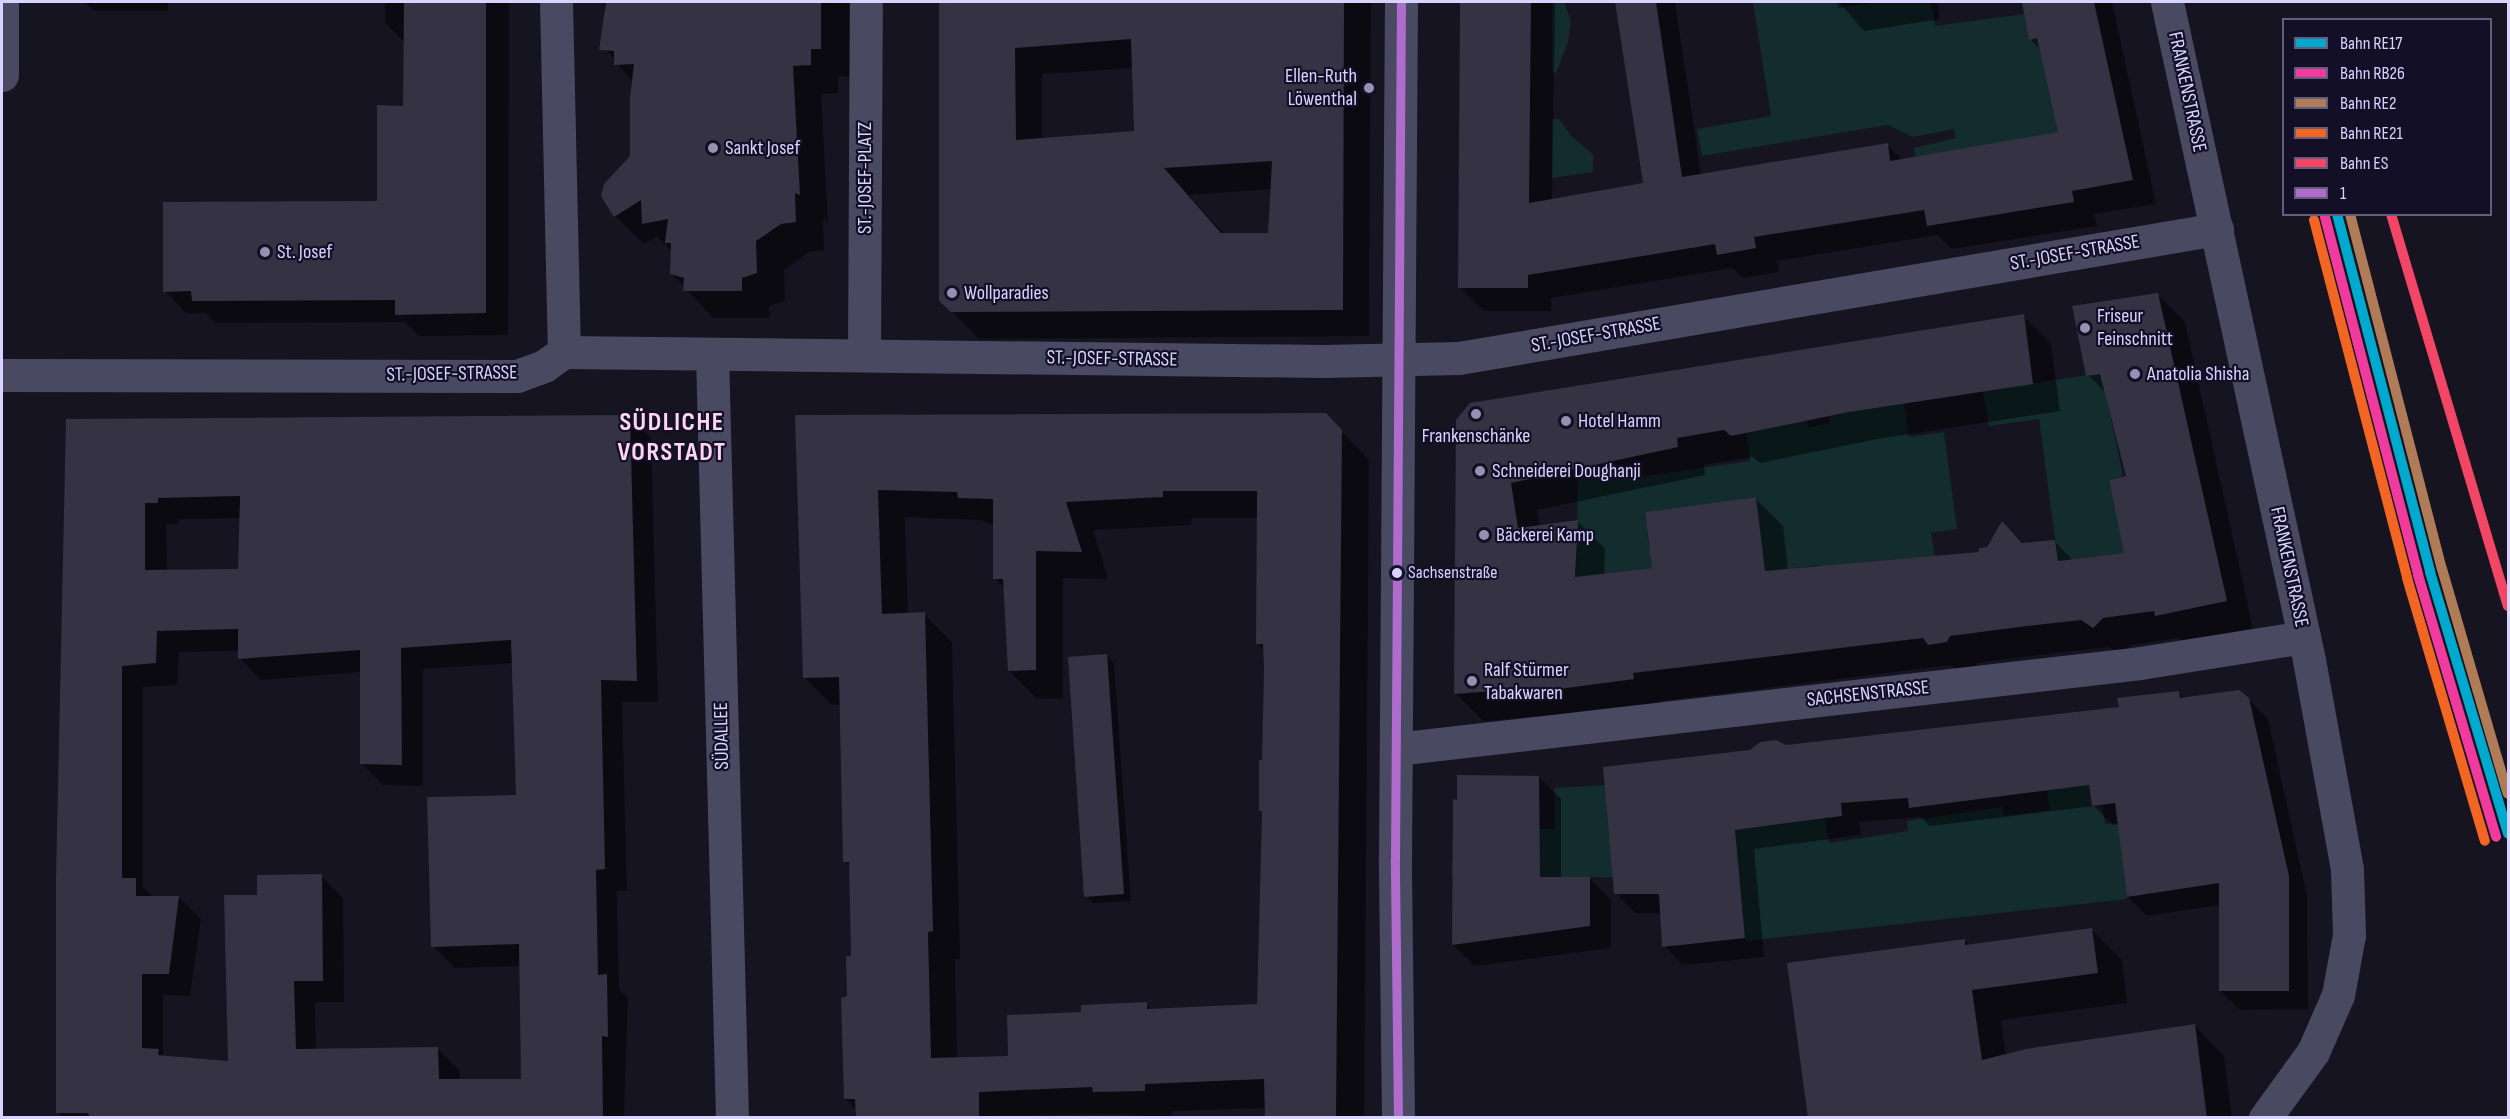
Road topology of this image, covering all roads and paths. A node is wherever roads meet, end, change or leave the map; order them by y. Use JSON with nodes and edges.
{"nodes":[{"id":1,"x":3,"y":2,"type":"edge"},
{"id":2,"x":556,"y":2,"type":"edge"},
{"id":3,"x":866,"y":2,"type":"edge"},
{"id":4,"x":1401,"y":2,"type":"edge"},
{"id":5,"x":2167,"y":2,"type":"edge"},
{"id":6,"x":2,"y":75,"type":"edge"},
{"id":7,"x":2217,"y":229,"type":"junction"},
{"id":8,"x":564,"y":352,"type":"junction"},
{"id":9,"x":712,"y":354,"type":"junction"},
{"id":10,"x":864,"y":355,"type":"junction"},
{"id":11,"x":1401,"y":362,"type":"junction"},
{"id":12,"x":2,"y":375,"type":"edge"},
{"id":13,"x":2304,"y":637,"type":"junction"},
{"id":14,"x":1396,"y":749,"type":"junction"},
{"id":15,"x":732,"y":1118,"type":"edge"},
{"id":16,"x":1398,"y":1118,"type":"edge"},
{"id":17,"x":2265,"y":1118,"type":"edge"}],
"edges":[{"from":1,"to":6,"type":"street"},
{"from":2,"to":8,"type":"street"},
{"from":3,"to":10,"type":"street","name":"ST.-JOSEF-PLATZ"},
{"from":4,"to":11,"type":"street"},
{"from":5,"to":7,"type":"street","name":"FRANKENSTRASSE"},
{"from":7,"to":11,"type":"street","name":"ST.-JOSEF-STRASSE"},
{"from":7,"to":13,"type":"street","name":"FRANKENSTRASSE"},
{"from":8,"to":9,"type":"street","name":"ST.-JOSEF-STRASSE"},
{"from":8,"to":12,"type":"street","name":"ST.-JOSEF-STRASSE"},
{"from":9,"to":10,"type":"street","name":"ST.-JOSEF-STRASSE"},
{"from":9,"to":15,"type":"street","name":"SÜDALLEE"},
{"from":10,"to":11,"type":"street","name":"ST.-JOSEF-STRASSE"},
{"from":11,"to":14,"type":"street"},
{"from":13,"to":14,"type":"street","name":"SACHSENSTRASSE"},
{"from":13,"to":17,"type":"street","name":"FRANKENSTRASSE"},
{"from":14,"to":16,"type":"street"}]}
